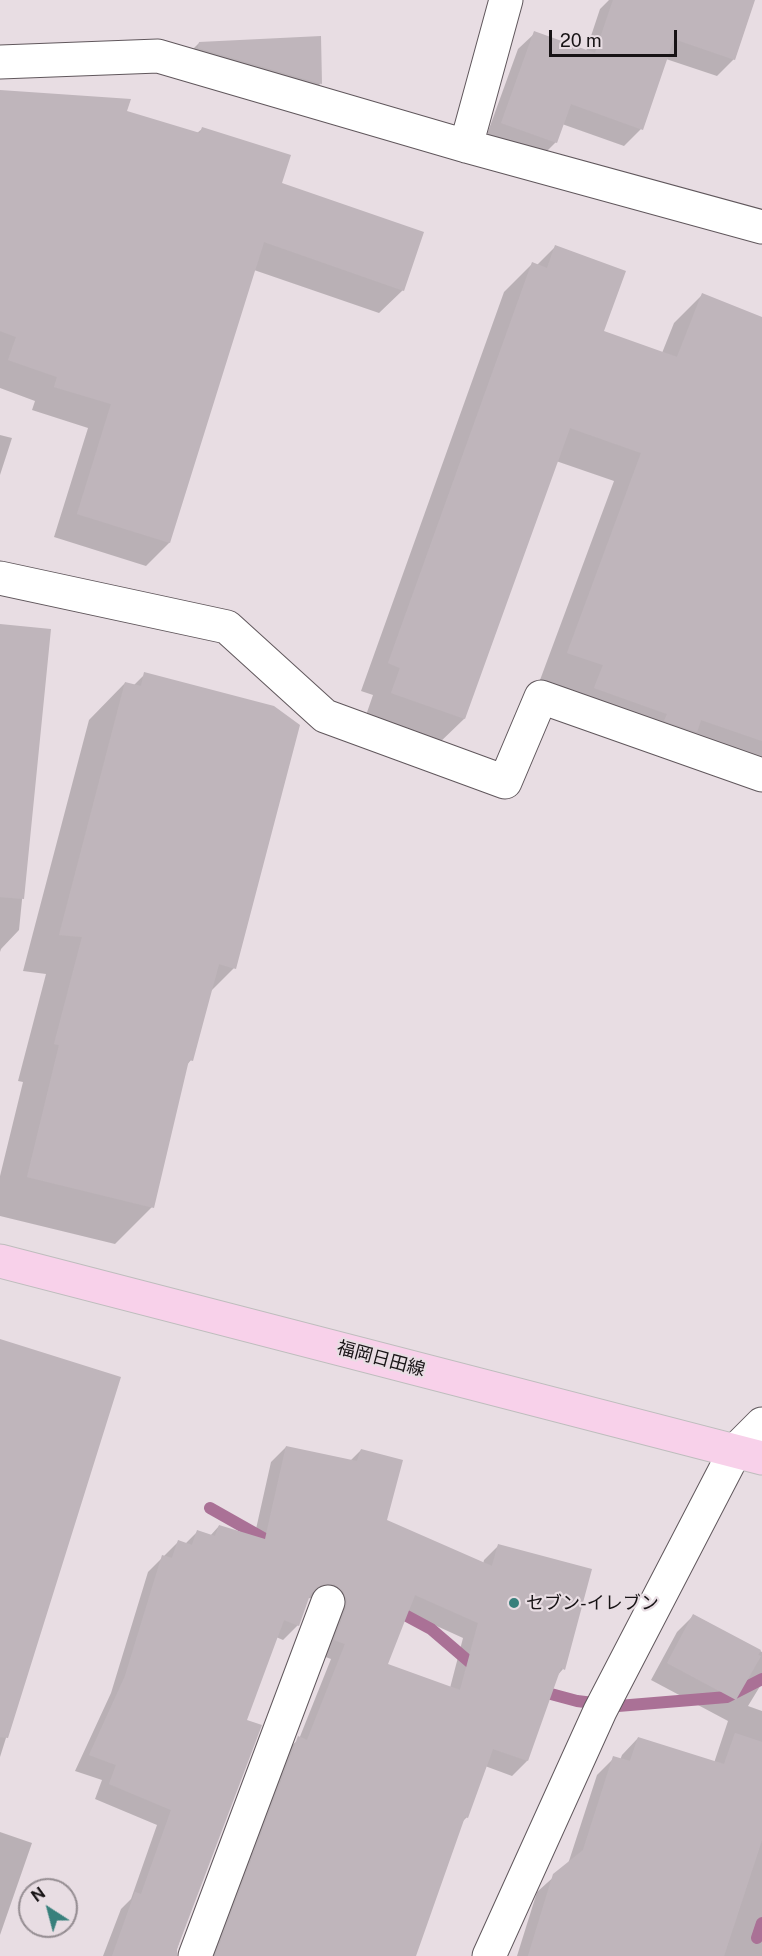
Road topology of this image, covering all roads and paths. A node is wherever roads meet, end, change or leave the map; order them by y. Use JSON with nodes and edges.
{"nodes":[{"id":1,"x":506,"y":0,"type":"edge"},
{"id":2,"x":0,"y":62,"type":"edge"},
{"id":3,"x":466,"y":146,"type":"junction"},
{"id":4,"x":762,"y":227,"type":"edge"},
{"id":5,"x":0,"y":578,"type":"edge"},
{"id":6,"x":762,"y":775,"type":"edge"},
{"id":7,"x":0,"y":1261,"type":"edge"},
{"id":8,"x":762,"y":1424,"type":"edge"},
{"id":9,"x":748,"y":1454,"type":"edge"},
{"id":10,"x":328,"y":1602,"type":"dead end"},
{"id":11,"x":195,"y":1956,"type":"edge"},
{"id":12,"x":489,"y":1956,"type":"edge"}],
"edges":[{"from":1,"to":3,"type":"street"},
{"from":2,"to":3,"type":"street"},
{"from":3,"to":4,"type":"street"},
{"from":5,"to":6,"type":"street"},
{"from":7,"to":9,"type":"main road","name":"福岡日田線"},
{"from":8,"to":9,"type":"street"},
{"from":9,"to":12,"type":"street"},
{"from":10,"to":11,"type":"street"}]}
